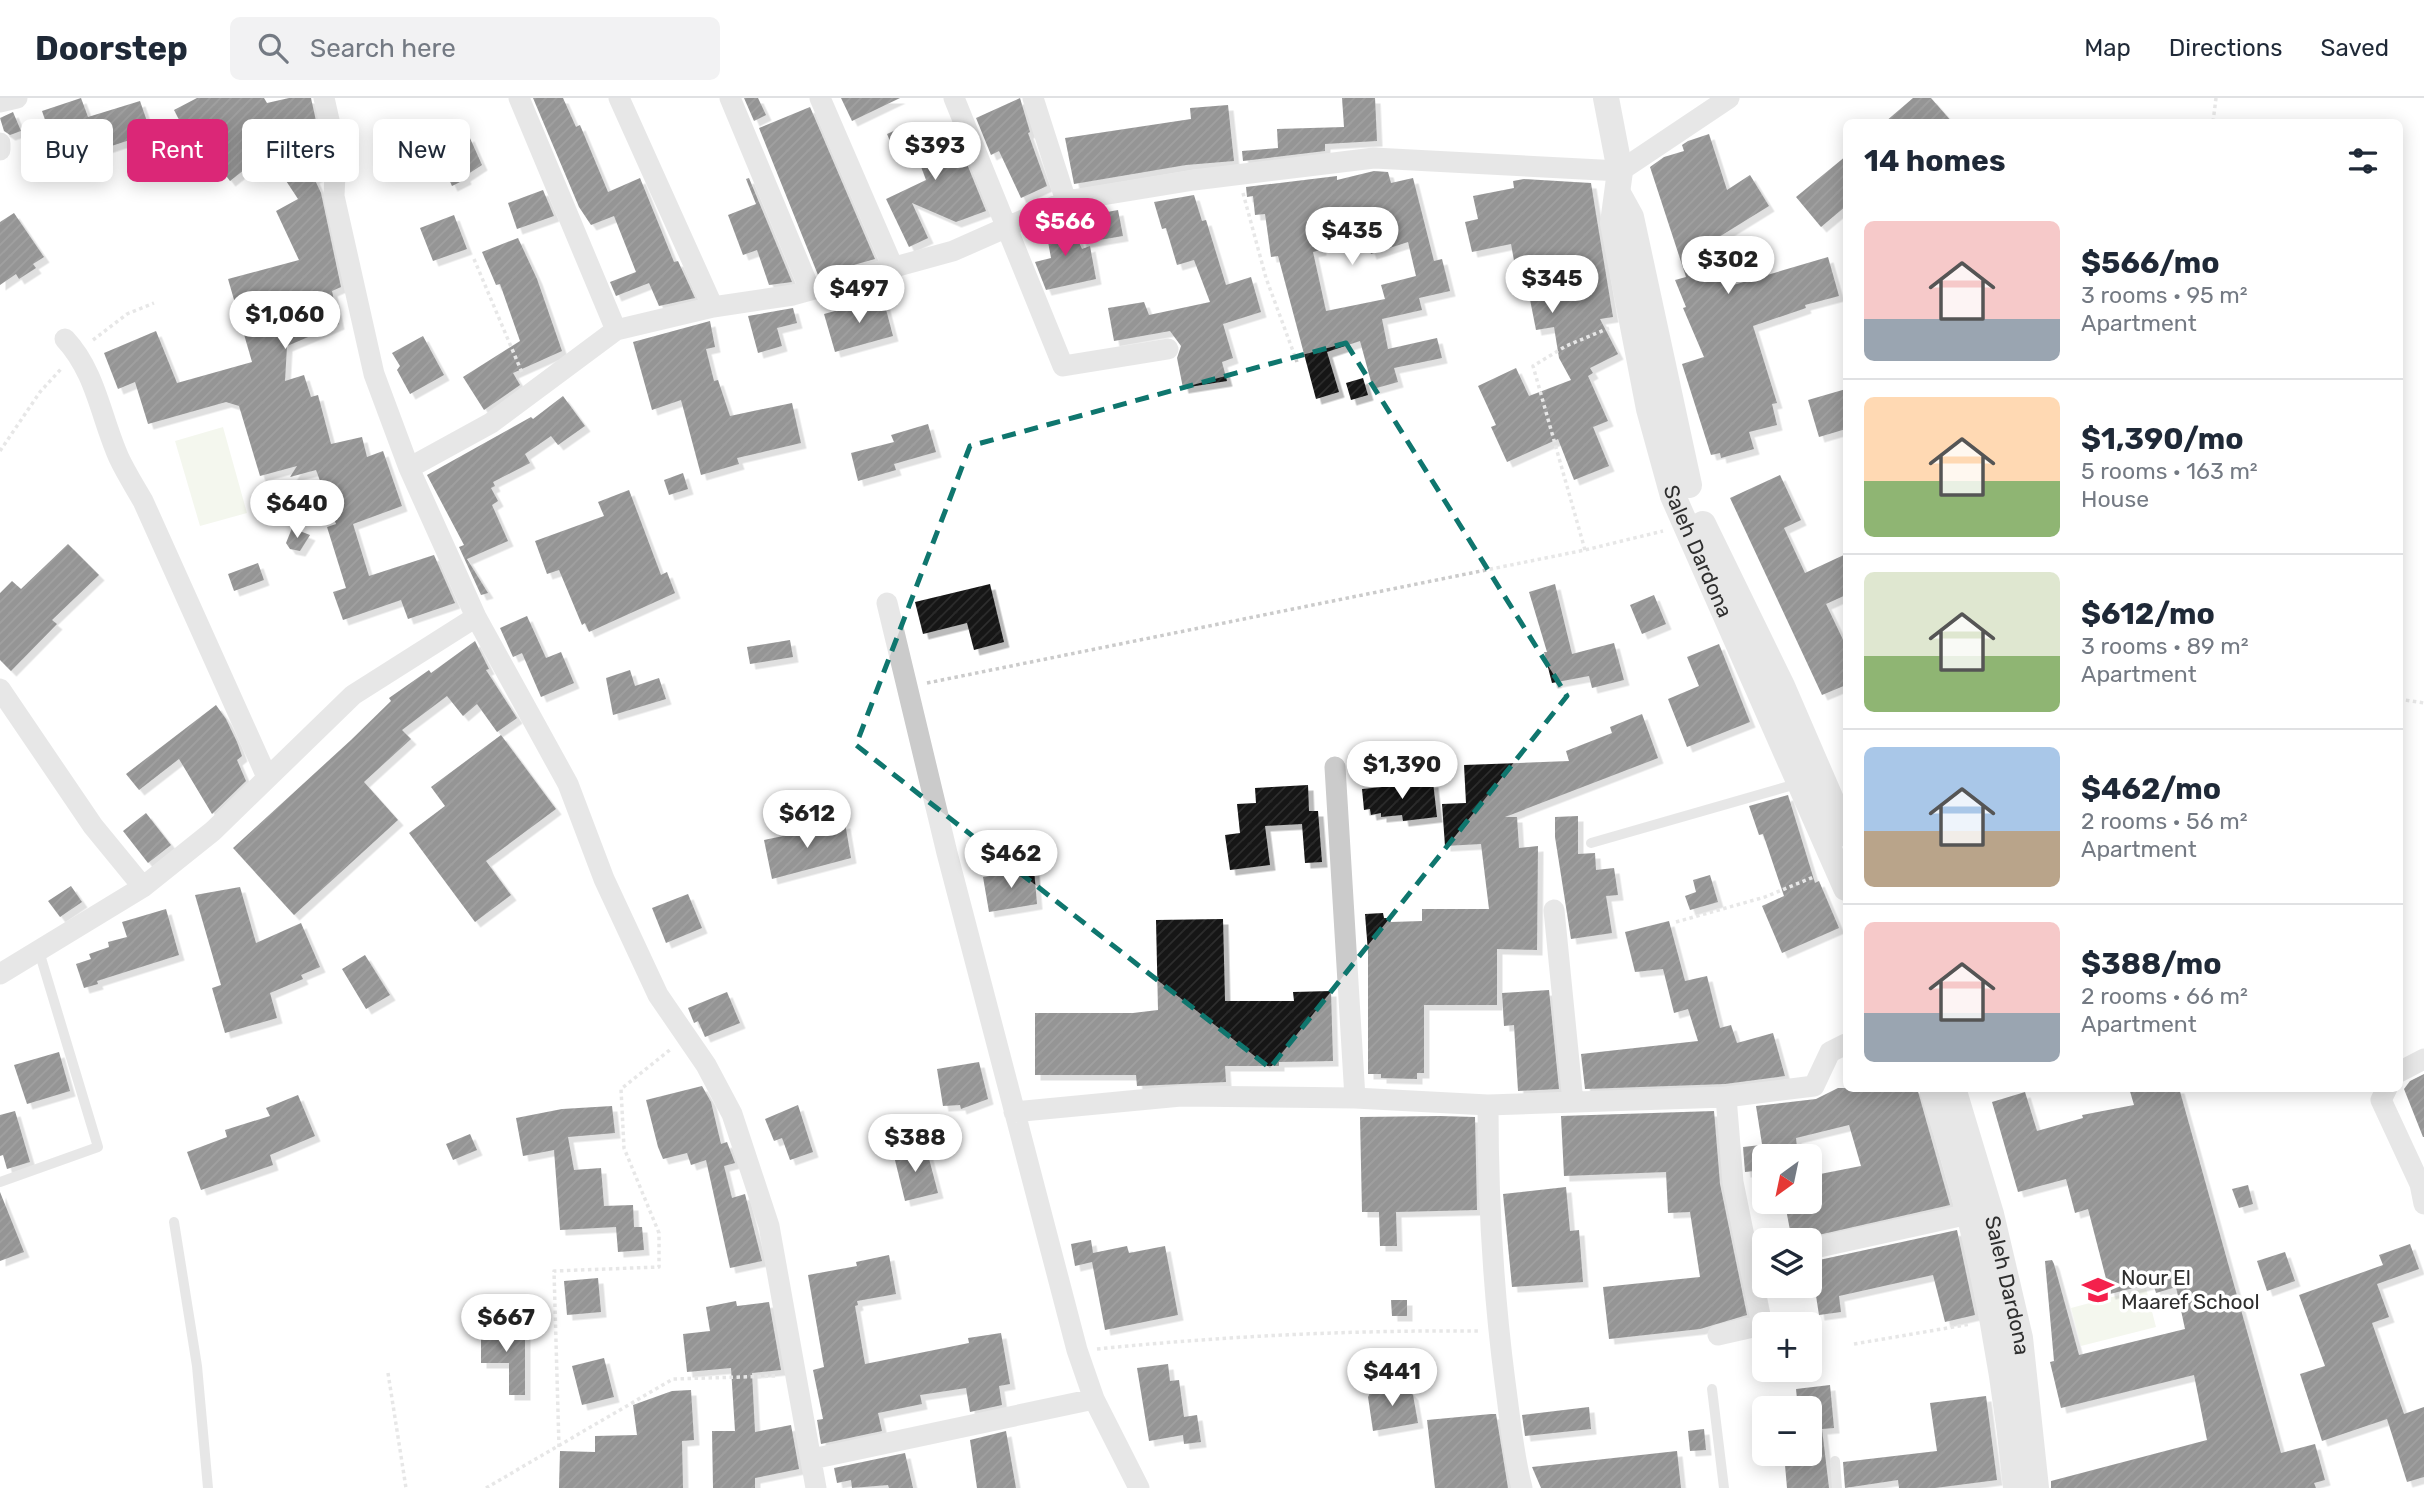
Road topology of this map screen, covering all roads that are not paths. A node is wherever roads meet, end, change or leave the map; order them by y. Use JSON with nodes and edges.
{"nodes":[{"id":1,"x":17,"y":98,"type":"edge"},
{"id":2,"x":324,"y":98,"type":"edge"},
{"id":3,"x":519,"y":98,"type":"edge"},
{"id":4,"x":619,"y":98,"type":"edge"},
{"id":5,"x":730,"y":98,"type":"edge"},
{"id":6,"x":820,"y":98,"type":"edge"},
{"id":7,"x":954,"y":98,"type":"edge"},
{"id":8,"x":1032,"y":98,"type":"edge"},
{"id":9,"x":1606,"y":98,"type":"edge"},
{"id":10,"x":1729,"y":98,"type":"edge"},
{"id":11,"x":0,"y":103,"type":"edge"},
{"id":12,"x":0,"y":143,"type":"edge"},
{"id":13,"x":0,"y":150,"type":"edge"},
{"id":14,"x":1620,"y":183,"type":"junction"},
{"id":15,"x":1066,"y":201,"type":"junction"},
{"id":16,"x":1008,"y":224,"type":"junction"},
{"id":17,"x":894,"y":267,"type":"junction"},
{"id":18,"x":810,"y":290,"type":"junction"},
{"id":19,"x":713,"y":307,"type":"junction"},
{"id":20,"x":616,"y":330,"type":"junction"},
{"id":21,"x":65,"y":340,"type":"dead end"},
{"id":22,"x":1168,"y":349,"type":"dead end"},
{"id":23,"x":409,"y":468,"type":"junction"},
{"id":24,"x":887,"y":603,"type":"dead end"},
{"id":25,"x":476,"y":617,"type":"junction"},
{"id":26,"x":0,"y":689,"type":"edge"},
{"id":27,"x":1335,"y":767,"type":"dead end"},
{"id":28,"x":267,"y":777,"type":"junction"},
{"id":29,"x":1800,"y":783,"type":"junction"},
{"id":30,"x":1843,"y":827,"type":"edge"},
{"id":31,"x":1591,"y":843,"type":"dead end"},
{"id":32,"x":1842,"y":878,"type":"edge"},
{"id":33,"x":143,"y":887,"type":"junction"},
{"id":34,"x":1554,"y":910,"type":"dead end"},
{"id":35,"x":38,"y":948,"type":"junction"},
{"id":36,"x":0,"y":974,"type":"edge"},
{"id":37,"x":1843,"y":1046,"type":"edge"},
{"id":38,"x":2424,"y":1059,"type":"edge"},
{"id":39,"x":2403,"y":1070,"type":"edge"},
{"id":40,"x":1933,"y":1092,"type":"edge"},
{"id":41,"x":1954,"y":1092,"type":"edge"},
{"id":42,"x":2385,"y":1092,"type":"edge"},
{"id":43,"x":1726,"y":1097,"type":"junction"},
{"id":44,"x":1355,"y":1098,"type":"junction"},
{"id":45,"x":1573,"y":1102,"type":"junction"},
{"id":46,"x":1488,"y":1105,"type":"junction"},
{"id":47,"x":1014,"y":1112,"type":"junction"},
{"id":48,"x":0,"y":1182,"type":"edge"},
{"id":49,"x":2424,"y":1203,"type":"edge"},
{"id":50,"x":1969,"y":1214,"type":"junction"},
{"id":51,"x":174,"y":1222,"type":"dead end"},
{"id":52,"x":1752,"y":1244,"type":"edge"},
{"id":53,"x":1822,"y":1245,"type":"edge"},
{"id":54,"x":1760,"y":1298,"type":"edge"},
{"id":55,"x":1717,"y":1335,"type":"dead end"},
{"id":56,"x":1712,"y":1389,"type":"dead end"},
{"id":57,"x":1094,"y":1399,"type":"junction"},
{"id":58,"x":812,"y":1459,"type":"junction"},
{"id":59,"x":1835,"y":1461,"type":"dead end"},
{"id":60,"x":208,"y":1488,"type":"edge"},
{"id":61,"x":816,"y":1488,"type":"edge"},
{"id":62,"x":1139,"y":1488,"type":"edge"},
{"id":63,"x":1522,"y":1488,"type":"edge"},
{"id":64,"x":1724,"y":1488,"type":"edge"},
{"id":65,"x":1837,"y":1488,"type":"edge"},
{"id":66,"x":2016,"y":1488,"type":"edge"},
{"id":67,"x":2036,"y":1488,"type":"edge"}],
"edges":[{"from":1,"to":11,"type":"street"},
{"from":2,"to":23,"type":"street"},
{"from":3,"to":20,"type":"street"},
{"from":4,"to":19,"type":"street"},
{"from":5,"to":18,"type":"street"},
{"from":6,"to":17,"type":"street"},
{"from":7,"to":16,"type":"street"},
{"from":8,"to":15,"type":"street"},
{"from":9,"to":14,"type":"street","name":"Saleh Dardona"},
{"from":10,"to":14,"type":"street"},
{"from":12,"to":13,"type":"street"},
{"from":14,"to":15,"type":"street"},
{"from":14,"to":29,"type":"street","name":"Saleh Dardona"},
{"from":14,"to":30,"type":"street","name":"Saleh Dardona"},
{"from":15,"to":16,"type":"street"},
{"from":16,"to":17,"type":"street"},
{"from":16,"to":22,"type":"street"},
{"from":17,"to":18,"type":"street"},
{"from":18,"to":19,"type":"street"},
{"from":19,"to":20,"type":"street"},
{"from":20,"to":23,"type":"street"},
{"from":21,"to":28,"type":"street"},
{"from":23,"to":25,"type":"street"},
{"from":24,"to":47,"type":"street"},
{"from":25,"to":28,"type":"street"},
{"from":25,"to":58,"type":"street"},
{"from":26,"to":33,"type":"street"},
{"from":27,"to":44,"type":"street"},
{"from":28,"to":33,"type":"street"},
{"from":29,"to":31,"type":"lane"},
{"from":29,"to":32,"type":"street","name":"Saleh Dardona"},
{"from":33,"to":35,"type":"street"},
{"from":34,"to":45,"type":"street"},
{"from":35,"to":36,"type":"street"},
{"from":35,"to":48,"type":"lane"},
{"from":37,"to":43,"type":"street"},
{"from":38,"to":39,"type":"street"},
{"from":40,"to":50,"type":"street","name":"Saleh Dardona"},
{"from":41,"to":67,"type":"street","name":"Saleh Dardona"},
{"from":42,"to":49,"type":"street"},
{"from":43,"to":45,"type":"street"},
{"from":43,"to":52,"type":"street"},
{"from":44,"to":46,"type":"street"},
{"from":44,"to":47,"type":"street"},
{"from":45,"to":46,"type":"street"},
{"from":46,"to":63,"type":"street"},
{"from":47,"to":57,"type":"street"},
{"from":50,"to":53,"type":"street"},
{"from":50,"to":66,"type":"street","name":"Saleh Dardona"},
{"from":51,"to":60,"type":"lane"},
{"from":54,"to":55,"type":"street"},
{"from":56,"to":64,"type":"lane"},
{"from":57,"to":58,"type":"street"},
{"from":57,"to":62,"type":"street"},
{"from":58,"to":61,"type":"street"},
{"from":59,"to":65,"type":"lane"}]}
